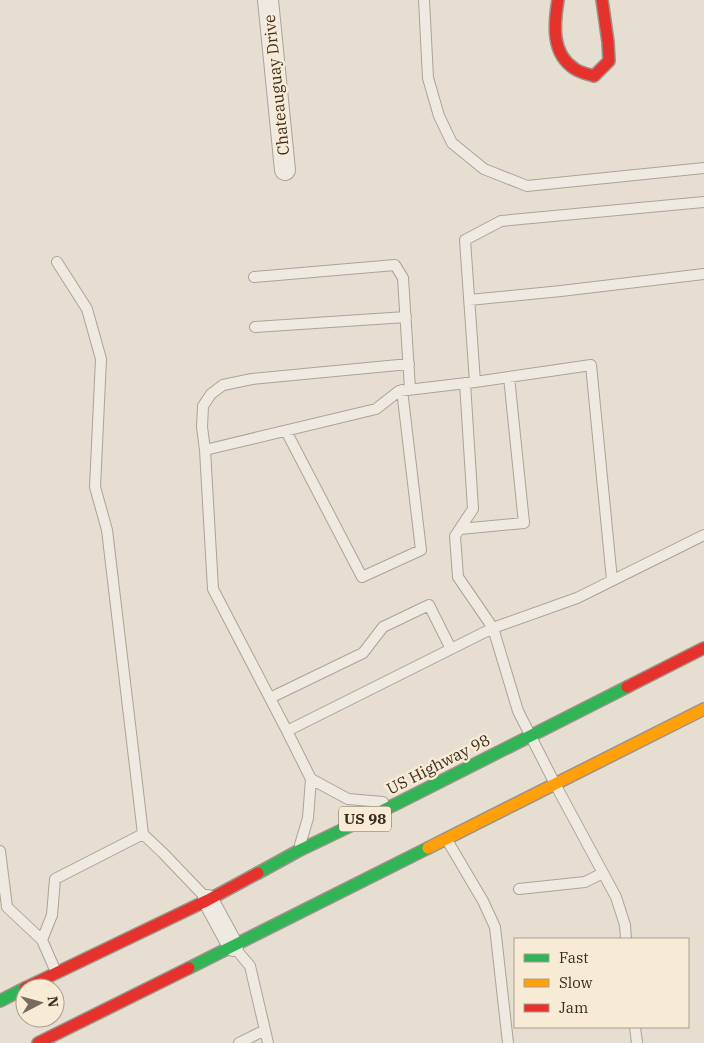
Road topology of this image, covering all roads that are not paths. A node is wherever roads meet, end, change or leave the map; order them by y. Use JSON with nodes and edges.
{"nodes":[{"id":1,"x":268,"y":0,"type":"edge"},
{"id":2,"x":424,"y":0,"type":"edge"},
{"id":3,"x":558,"y":0,"type":"edge"},
{"id":4,"x":602,"y":0,"type":"edge"},
{"id":5,"x":704,"y":168,"type":"edge"},
{"id":6,"x":285,"y":170,"type":"dead end"},
{"id":7,"x":704,"y":202,"type":"edge"},
{"id":8,"x":57,"y":262,"type":"dead end"},
{"id":9,"x":704,"y":274,"type":"edge"},
{"id":10,"x":254,"y":277,"type":"dead end"},
{"id":11,"x":469,"y":300,"type":"junction"},
{"id":12,"x":406,"y":316,"type":"junction"},
{"id":13,"x":255,"y":327,"type":"dead end"},
{"id":14,"x":409,"y":364,"type":"junction"},
{"id":15,"x":508,"y":377,"type":"junction"},
{"id":16,"x":470,"y":382,"type":"junction"},
{"id":17,"x":406,"y":390,"type":"junction"},
{"id":18,"x":286,"y":431,"type":"junction"},
{"id":19,"x":205,"y":450,"type":"junction"},
{"id":20,"x":460,"y":529,"type":"junction"},
{"id":21,"x":704,"y":535,"type":"edge"},
{"id":22,"x":612,"y":580,"type":"junction"},
{"id":23,"x":493,"y":628,"type":"junction"},
{"id":24,"x":704,"y":648,"type":"edge"},
{"id":25,"x":451,"y":649,"type":"junction"},
{"id":26,"x":270,"y":698,"type":"junction"},
{"id":27,"x":704,"y":709,"type":"edge"},
{"id":28,"x":287,"y":731,"type":"junction"},
{"id":29,"x":530,"y":736,"type":"junction"},
{"id":30,"x":311,"y":779,"type":"junction"},
{"id":31,"x":555,"y":784,"type":"junction"},
{"id":32,"x":398,"y":804,"type":"junction"},
{"id":33,"x":143,"y":834,"type":"junction"},
{"id":34,"x":446,"y":839,"type":"junction"},
{"id":35,"x":0,"y":851,"type":"edge"},
{"id":36,"x":298,"y":851,"type":"junction"},
{"id":37,"x":602,"y":873,"type":"junction"},
{"id":38,"x":519,"y":888,"type":"dead end"},
{"id":39,"x":208,"y":900,"type":"junction"},
{"id":40,"x":3,"y":909,"type":"edge"},
{"id":41,"x":626,"y":938,"type":"edge"},
{"id":42,"x":42,"y":940,"type":"junction"},
{"id":43,"x":233,"y":946,"type":"junction"},
{"id":44,"x":57,"y":972,"type":"junction"},
{"id":45,"x":45,"y":978,"type":"edge"},
{"id":46,"x":15,"y":993,"type":"edge"},
{"id":47,"x":0,"y":1001,"type":"edge"},
{"id":48,"x":635,"y":1028,"type":"edge"},
{"id":49,"x":265,"y":1030,"type":"junction"},
{"id":50,"x":61,"y":1038,"type":"edge"},
{"id":51,"x":38,"y":1043,"type":"edge"},
{"id":52,"x":239,"y":1043,"type":"edge"},
{"id":53,"x":268,"y":1043,"type":"edge"},
{"id":54,"x":508,"y":1043,"type":"edge"},
{"id":55,"x":637,"y":1043,"type":"edge"}],
"edges":[{"from":1,"to":6,"type":"street","name":"Chateauguay Drive"},
{"from":2,"to":5,"type":"lane"},
{"from":3,"to":4,"type":"main road"},
{"from":7,"to":11,"type":"lane"},
{"from":8,"to":33,"type":"lane"},
{"from":9,"to":11,"type":"lane"},
{"from":10,"to":12,"type":"lane"},
{"from":11,"to":16,"type":"lane"},
{"from":12,"to":13,"type":"lane"},
{"from":12,"to":14,"type":"lane"},
{"from":14,"to":17,"type":"lane"},
{"from":14,"to":19,"type":"lane"},
{"from":15,"to":16,"type":"lane"},
{"from":15,"to":20,"type":"lane"},
{"from":15,"to":22,"type":"lane"},
{"from":16,"to":17,"type":"lane"},
{"from":16,"to":20,"type":"lane"},
{"from":17,"to":18,"type":"lane"},
{"from":17,"to":18,"type":"lane"},
{"from":18,"to":19,"type":"lane"},
{"from":19,"to":26,"type":"lane"},
{"from":20,"to":23,"type":"lane"},
{"from":21,"to":22,"type":"lane"},
{"from":22,"to":23,"type":"lane"},
{"from":23,"to":25,"type":"lane"},
{"from":23,"to":29,"type":"lane"},
{"from":24,"to":29,"type":"main road","name":"US Highway 98","number":"US 98"},
{"from":25,"to":26,"type":"lane"},
{"from":25,"to":28,"type":"lane"},
{"from":26,"to":28,"type":"lane"},
{"from":27,"to":31,"type":"main road"},
{"from":28,"to":30,"type":"lane"},
{"from":29,"to":31,"type":"lane"},
{"from":29,"to":32,"type":"main road","name":"US Highway 98","number":"US 98"},
{"from":30,"to":32,"type":"lane"},
{"from":30,"to":36,"type":"lane"},
{"from":31,"to":34,"type":"main road"},
{"from":31,"to":37,"type":"lane"},
{"from":32,"to":36,"type":"main road","name":"US Highway 98","number":"US 98"},
{"from":33,"to":39,"type":"lane"},
{"from":33,"to":42,"type":"lane"},
{"from":34,"to":43,"type":"main road"},
{"from":34,"to":54,"type":"lane"},
{"from":35,"to":40,"type":"lane"},
{"from":36,"to":39,"type":"main road","name":"US Highway 98","number":"US 98"},
{"from":37,"to":38,"type":"lane"},
{"from":37,"to":41,"type":"lane"},
{"from":39,"to":43,"type":"street"},
{"from":39,"to":44,"type":"main road","name":"US Highway 98","number":"US 98"},
{"from":40,"to":42,"type":"lane"},
{"from":42,"to":44,"type":"lane"},
{"from":43,"to":49,"type":"lane"},
{"from":43,"to":50,"type":"main road"},
{"from":44,"to":45,"type":"main road","name":"US Highway 98","number":"US 98"},
{"from":46,"to":47,"type":"main road","name":"US Highway 98","number":"US 98"},
{"from":48,"to":55,"type":"lane"},
{"from":49,"to":52,"type":"lane"},
{"from":49,"to":53,"type":"lane"},
{"from":50,"to":51,"type":"main road"}]}
